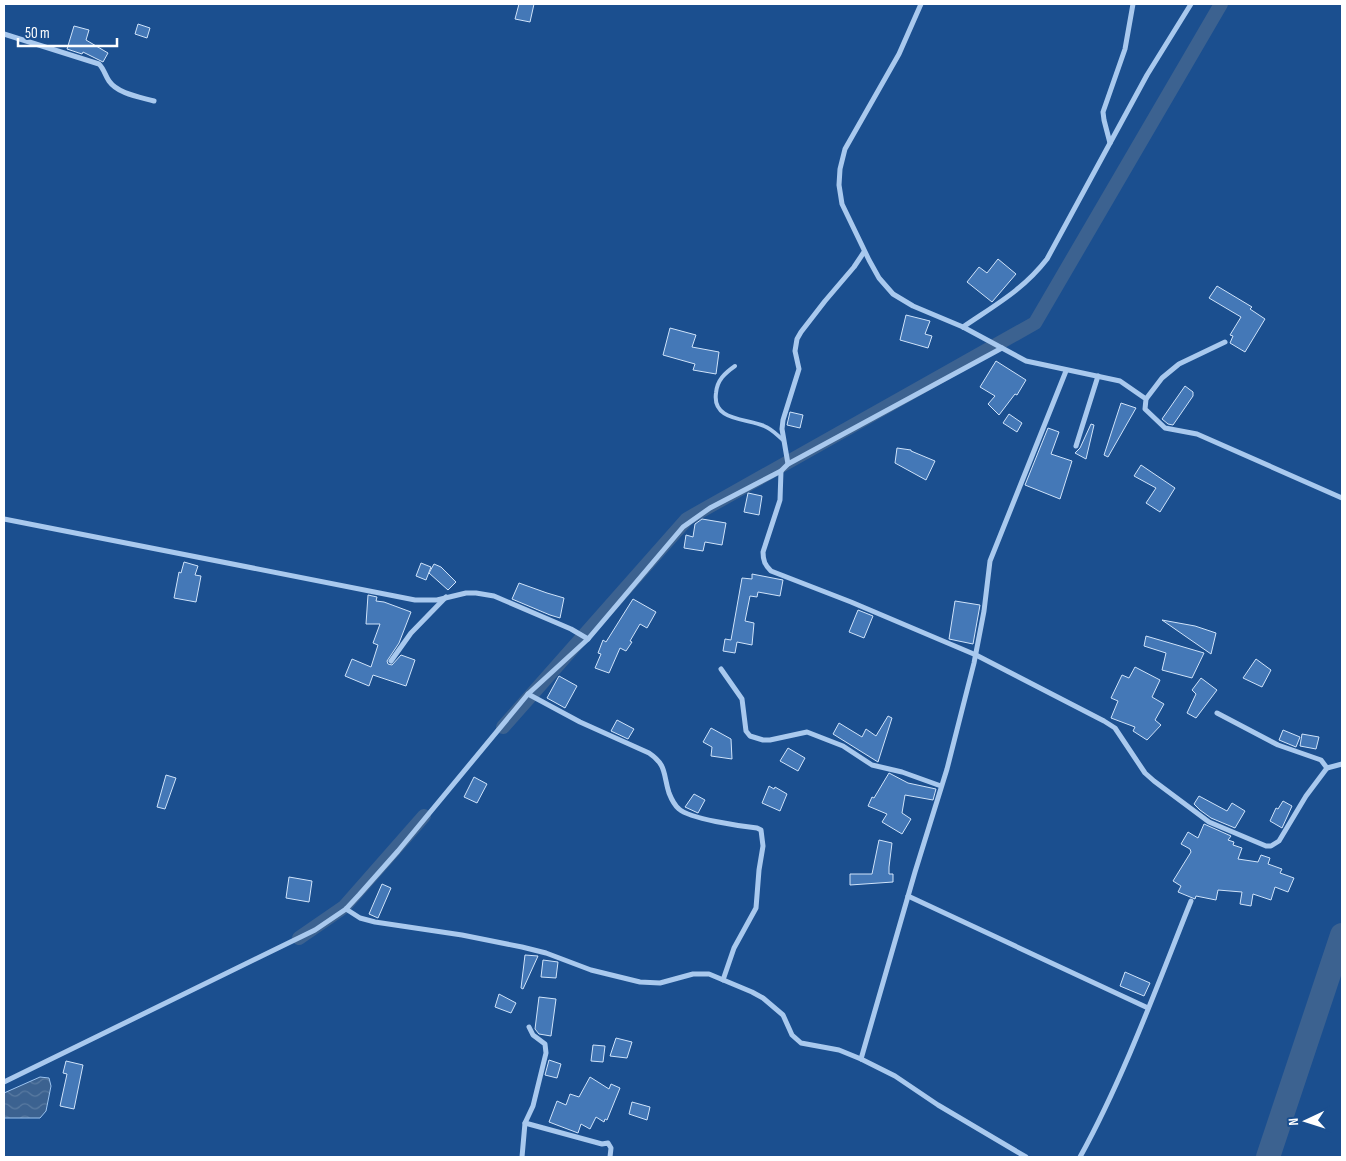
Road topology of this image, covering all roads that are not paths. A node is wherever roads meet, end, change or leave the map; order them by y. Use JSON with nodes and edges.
{"nodes":[{"id":1,"x":921,"y":4,"type":"edge"},
{"id":2,"x":1133,"y":4,"type":"edge"},
{"id":3,"x":1191,"y":4,"type":"edge"},
{"id":4,"x":4,"y":34,"type":"edge"},
{"id":5,"x":154,"y":101,"type":"dead end"},
{"id":6,"x":1110,"y":143,"type":"junction"},
{"id":7,"x":864,"y":252,"type":"junction"},
{"id":8,"x":963,"y":326,"type":"junction"},
{"id":9,"x":1225,"y":342,"type":"dead end"},
{"id":10,"x":1002,"y":348,"type":"junction"},
{"id":11,"x":735,"y":366,"type":"dead end"},
{"id":12,"x":1066,"y":371,"type":"junction"},
{"id":13,"x":1098,"y":376,"type":"junction"},
{"id":14,"x":1146,"y":399,"type":"junction"},
{"id":15,"x":783,"y":440,"type":"junction"},
{"id":16,"x":1076,"y":446,"type":"dead end"},
{"id":17,"x":788,"y":461,"type":"junction"},
{"id":18,"x":781,"y":471,"type":"junction"},
{"id":19,"x":1342,"y":498,"type":"edge"},
{"id":20,"x":4,"y":520,"type":"edge"},
{"id":21,"x":446,"y":597,"type":"junction"},
{"id":22,"x":588,"y":639,"type":"junction"},
{"id":23,"x":976,"y":655,"type":"junction"},
{"id":24,"x":391,"y":661,"type":"dead end"},
{"id":25,"x":721,"y":669,"type":"dead end"},
{"id":26,"x":528,"y":694,"type":"junction"},
{"id":27,"x":1217,"y":712,"type":"dead end"},
{"id":28,"x":1342,"y":764,"type":"edge"},
{"id":29,"x":1327,"y":768,"type":"junction"},
{"id":30,"x":941,"y":786,"type":"junction"},
{"id":31,"x":908,"y":896,"type":"junction"},
{"id":32,"x":1192,"y":901,"type":"dead end"},
{"id":33,"x":346,"y":909,"type":"junction"},
{"id":34,"x":722,"y":980,"type":"junction"},
{"id":35,"x":1148,"y":1008,"type":"junction"},
{"id":36,"x":529,"y":1028,"type":"dead end"},
{"id":37,"x":861,"y":1059,"type":"junction"},
{"id":38,"x":4,"y":1082,"type":"edge"},
{"id":39,"x":525,"y":1123,"type":"junction"},
{"id":40,"x":522,"y":1157,"type":"edge"},
{"id":41,"x":610,"y":1157,"type":"edge"},
{"id":42,"x":1026,"y":1157,"type":"edge"},
{"id":43,"x":1080,"y":1157,"type":"edge"}],
"edges":[{"from":1,"to":7,"type":"street"},
{"from":2,"to":6,"type":"street"},
{"from":3,"to":6,"type":"street"},
{"from":4,"to":5,"type":"street"},
{"from":6,"to":8,"type":"street"},
{"from":7,"to":8,"type":"street"},
{"from":7,"to":15,"type":"street"},
{"from":8,"to":10,"type":"street"},
{"from":9,"to":14,"type":"street"},
{"from":10,"to":12,"type":"street"},
{"from":10,"to":17,"type":"street"},
{"from":11,"to":15,"type":"lane"},
{"from":12,"to":13,"type":"street"},
{"from":12,"to":23,"type":"street"},
{"from":13,"to":14,"type":"street"},
{"from":13,"to":16,"type":"street"},
{"from":14,"to":19,"type":"street"},
{"from":15,"to":17,"type":"street"},
{"from":17,"to":18,"type":"street"},
{"from":18,"to":22,"type":"street"},
{"from":18,"to":23,"type":"street"},
{"from":20,"to":21,"type":"street"},
{"from":21,"to":22,"type":"street"},
{"from":21,"to":24,"type":"street"},
{"from":22,"to":26,"type":"street"},
{"from":23,"to":29,"type":"street"},
{"from":23,"to":30,"type":"street"},
{"from":25,"to":30,"type":"street"},
{"from":26,"to":33,"type":"street"},
{"from":26,"to":34,"type":"street"},
{"from":27,"to":29,"type":"street"},
{"from":28,"to":29,"type":"street"},
{"from":30,"to":31,"type":"street"},
{"from":31,"to":35,"type":"street"},
{"from":31,"to":37,"type":"street"},
{"from":32,"to":35,"type":"street"},
{"from":33,"to":34,"type":"street"},
{"from":33,"to":38,"type":"street"},
{"from":34,"to":37,"type":"street"},
{"from":35,"to":43,"type":"street"},
{"from":36,"to":39,"type":"street"},
{"from":37,"to":42,"type":"street"},
{"from":39,"to":40,"type":"street"},
{"from":39,"to":41,"type":"street"}]}
